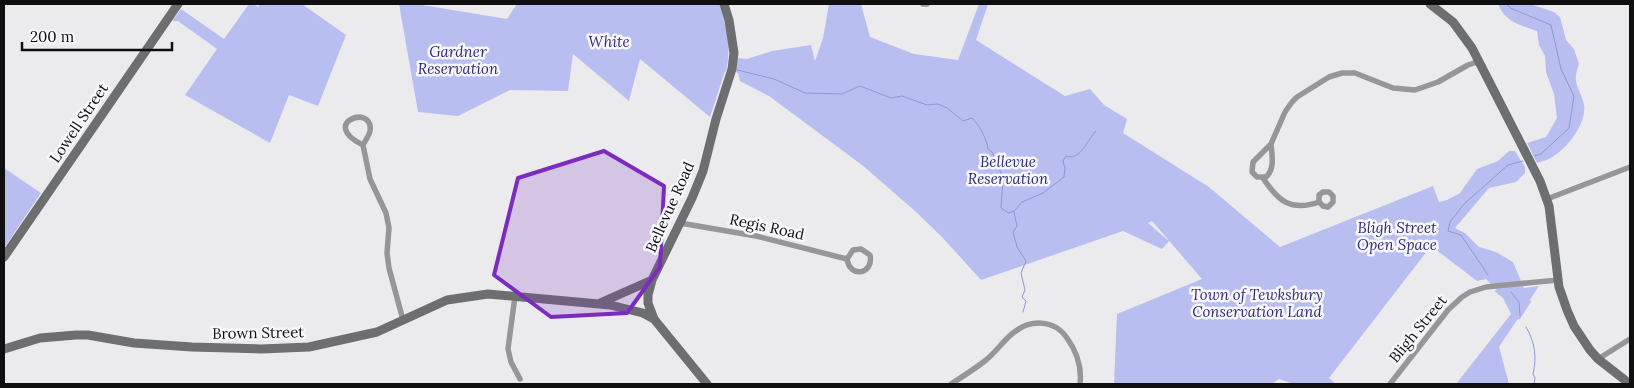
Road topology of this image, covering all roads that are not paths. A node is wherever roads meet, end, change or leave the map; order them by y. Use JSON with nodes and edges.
{"nodes":[{"id":1,"x":178,"y":4,"type":"edge"},
{"id":2,"x":724,"y":4,"type":"edge"},
{"id":3,"x":923,"y":4,"type":"edge"},
{"id":4,"x":927,"y":4,"type":"edge"},
{"id":5,"x":1430,"y":4,"type":"edge"},
{"id":6,"x":1480,"y":61,"type":"junction"},
{"id":7,"x":1271,"y":144,"type":"junction"},
{"id":8,"x":363,"y":145,"type":"junction"},
{"id":9,"x":1630,"y":167,"type":"edge"},
{"id":10,"x":1263,"y":178,"type":"junction"},
{"id":11,"x":1547,"y":199,"type":"junction"},
{"id":12,"x":1319,"y":202,"type":"dead end"},
{"id":13,"x":680,"y":223,"type":"junction"},
{"id":14,"x":4,"y":257,"type":"edge"},
{"id":15,"x":847,"y":259,"type":"junction"},
{"id":16,"x":652,"y":280,"type":"junction"},
{"id":17,"x":1558,"y":280,"type":"junction"},
{"id":18,"x":515,"y":296,"type":"junction"},
{"id":19,"x":597,"y":304,"type":"junction"},
{"id":20,"x":654,"y":319,"type":"junction"},
{"id":21,"x":403,"y":320,"type":"junction"},
{"id":22,"x":1630,"y":339,"type":"edge"},
{"id":23,"x":4,"y":349,"type":"edge"},
{"id":24,"x":1598,"y":359,"type":"junction"},
{"id":25,"x":520,"y":380,"type":"dead end"},
{"id":26,"x":707,"y":384,"type":"edge"},
{"id":27,"x":951,"y":384,"type":"edge"},
{"id":28,"x":1080,"y":384,"type":"edge"},
{"id":29,"x":1390,"y":384,"type":"edge"},
{"id":30,"x":1630,"y":384,"type":"edge"}],
"edges":[{"from":1,"to":14,"type":"street","name":"Lowell Street"},
{"from":2,"to":13,"type":"street","name":"Bellevue Road"},
{"from":3,"to":4,"type":"street"},
{"from":5,"to":6,"type":"street"},
{"from":6,"to":7,"type":"street"},
{"from":6,"to":11,"type":"street"},
{"from":7,"to":10,"type":"street"},
{"from":7,"to":10,"type":"street"},
{"from":8,"to":8,"type":"street"},
{"from":8,"to":21,"type":"street"},
{"from":9,"to":11,"type":"street"},
{"from":10,"to":12,"type":"street"},
{"from":11,"to":17,"type":"street"},
{"from":13,"to":15,"type":"street","name":"Regis Road"},
{"from":13,"to":16,"type":"street","name":"Bellevue Road"},
{"from":15,"to":15,"type":"street","name":"Regis Road"},
{"from":16,"to":19,"type":"street"},
{"from":16,"to":20,"type":"street","name":"Bellevue Road"},
{"from":17,"to":24,"type":"street"},
{"from":17,"to":29,"type":"street","name":"Bligh Street"},
{"from":18,"to":19,"type":"street","name":"Brown Street"},
{"from":18,"to":21,"type":"street","name":"Brown Street"},
{"from":18,"to":25,"type":"street"},
{"from":19,"to":20,"type":"street","name":"Brown Street"},
{"from":20,"to":26,"type":"street","name":"Bellevue Road"},
{"from":21,"to":23,"type":"street","name":"Brown Street"},
{"from":22,"to":24,"type":"street"},
{"from":24,"to":30,"type":"street"},
{"from":27,"to":28,"type":"street"}]}
